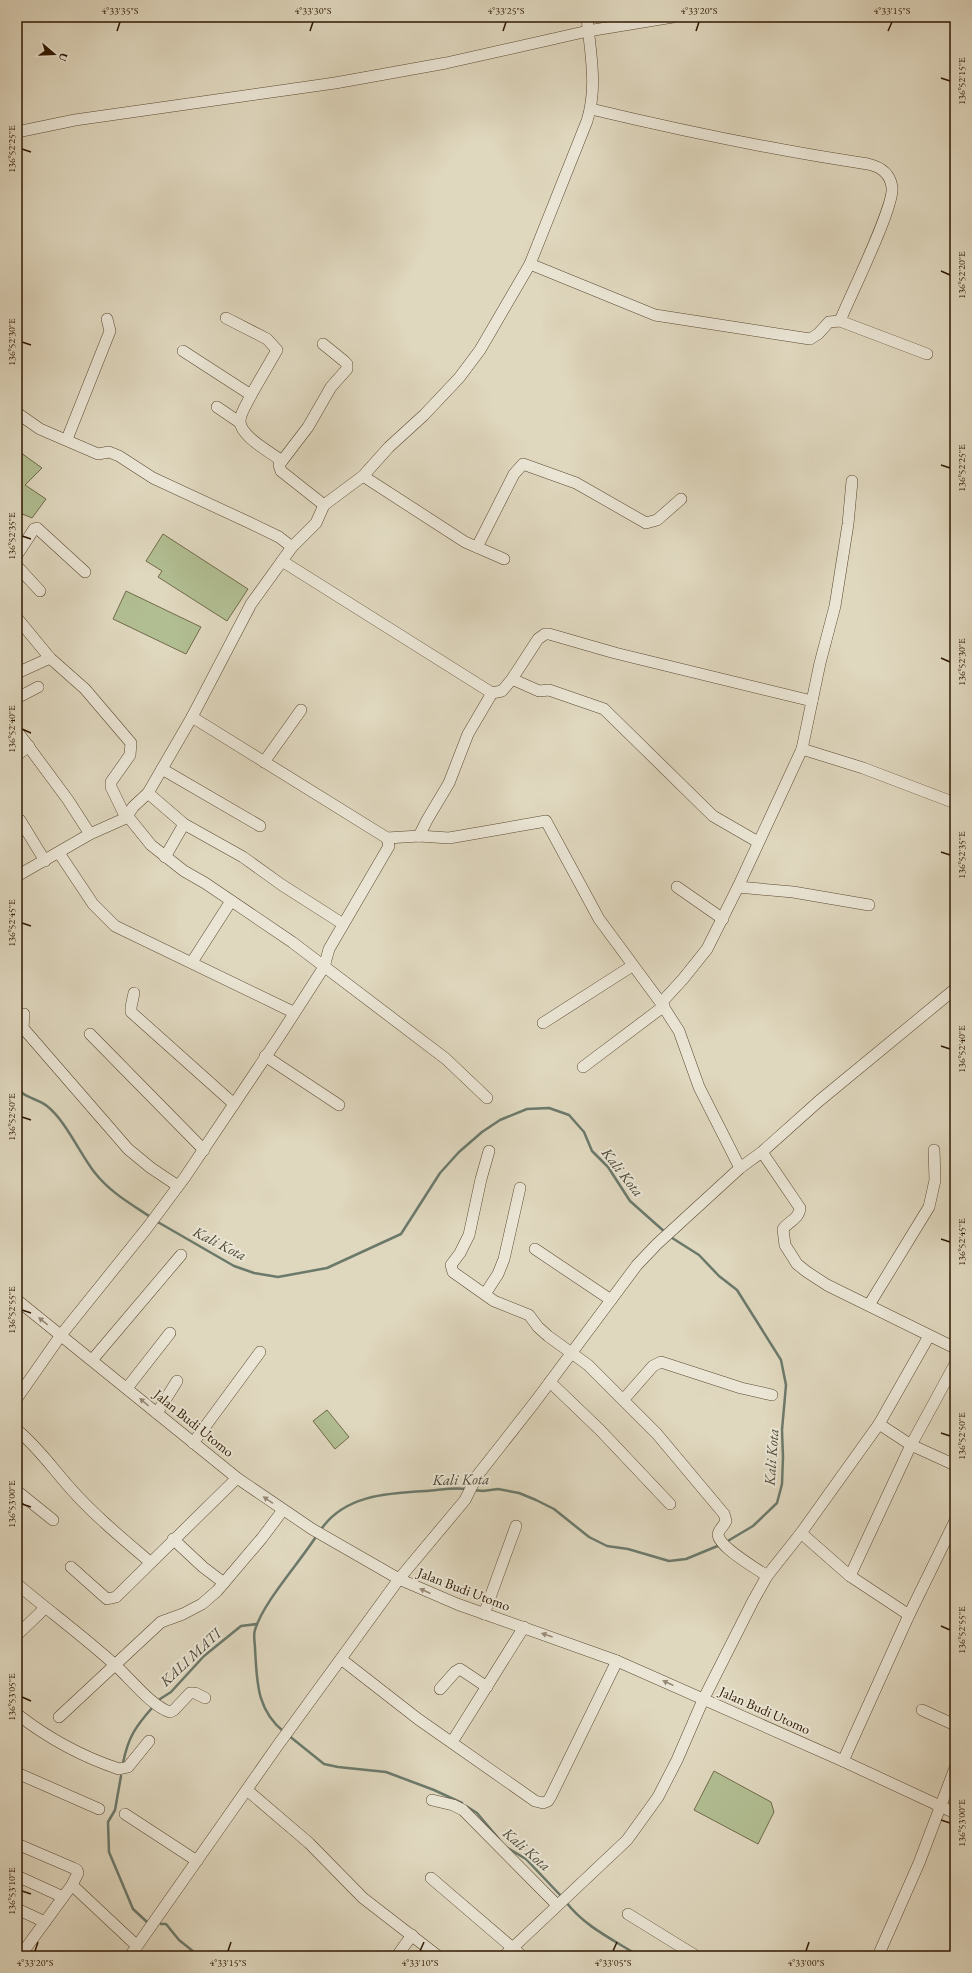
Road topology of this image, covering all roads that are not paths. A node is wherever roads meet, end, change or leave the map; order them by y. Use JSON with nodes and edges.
{"nodes":[{"id":1,"x":587,"y":17,"type":"edge"},
{"id":2,"x":673,"y":17,"type":"edge"},
{"id":3,"x":588,"y":31,"type":"junction"},
{"id":4,"x":591,"y":109,"type":"junction"},
{"id":5,"x":17,"y":132,"type":"edge"},
{"id":6,"x":530,"y":264,"type":"junction"},
{"id":7,"x":226,"y":318,"type":"dead end"},
{"id":8,"x":108,"y":319,"type":"dead end"},
{"id":9,"x":840,"y":321,"type":"junction"},
{"id":10,"x":323,"y":344,"type":"dead end"},
{"id":11,"x":183,"y":350,"type":"dead end"},
{"id":12,"x":927,"y":354,"type":"dead end"},
{"id":13,"x":252,"y":395,"type":"junction"},
{"id":14,"x":217,"y":407,"type":"dead end"},
{"id":15,"x":17,"y":413,"type":"edge"},
{"id":16,"x":240,"y":422,"type":"junction"},
{"id":17,"x":67,"y":439,"type":"junction"},
{"id":18,"x":282,"y":461,"type":"junction"},
{"id":19,"x":363,"y":476,"type":"junction"},
{"id":20,"x":852,"y":481,"type":"dead end"},
{"id":21,"x":681,"y":499,"type":"dead end"},
{"id":22,"x":324,"y":505,"type":"junction"},
{"id":23,"x":292,"y":547,"type":"junction"},
{"id":24,"x":477,"y":547,"type":"junction"},
{"id":25,"x":17,"y":555,"type":"edge"},
{"id":26,"x":504,"y":559,"type":"dead end"},
{"id":27,"x":282,"y":561,"type":"junction"},
{"id":28,"x":17,"y":566,"type":"edge"},
{"id":29,"x":85,"y":572,"type":"dead end"},
{"id":30,"x":40,"y":591,"type":"dead end"},
{"id":31,"x":17,"y":618,"type":"edge"},
{"id":32,"x":50,"y":658,"type":"junction"},
{"id":33,"x":17,"y":673,"type":"edge"},
{"id":34,"x":512,"y":678,"type":"junction"},
{"id":35,"x":38,"y":687,"type":"dead end"},
{"id":36,"x":492,"y":693,"type":"junction"},
{"id":37,"x":17,"y":698,"type":"edge"},
{"id":38,"x":812,"y":701,"type":"junction"},
{"id":39,"x":301,"y":710,"type":"dead end"},
{"id":40,"x":192,"y":717,"type":"junction"},
{"id":41,"x":17,"y":731,"type":"edge"},
{"id":42,"x":28,"y":746,"type":"junction"},
{"id":43,"x":802,"y":748,"type":"junction"},
{"id":44,"x":17,"y":755,"type":"edge"},
{"id":45,"x":264,"y":762,"type":"junction"},
{"id":46,"x":162,"y":769,"type":"junction"},
{"id":47,"x":148,"y":793,"type":"junction"},
{"id":48,"x":955,"y":803,"type":"edge"},
{"id":49,"x":126,"y":818,"type":"junction"},
{"id":50,"x":20,"y":820,"type":"dead end"},
{"id":51,"x":184,"y":824,"type":"junction"},
{"id":52,"x":260,"y":826,"type":"dead end"},
{"id":53,"x":90,"y":834,"type":"junction"},
{"id":54,"x":419,"y":836,"type":"junction"},
{"id":55,"x":386,"y":838,"type":"junction"},
{"id":56,"x":758,"y":842,"type":"junction"},
{"id":57,"x":59,"y":853,"type":"junction"},
{"id":58,"x":165,"y":856,"type":"junction"},
{"id":59,"x":45,"y":861,"type":"junction"},
{"id":60,"x":17,"y":876,"type":"edge"},
{"id":61,"x":677,"y":887,"type":"dead end"},
{"id":62,"x":738,"y":887,"type":"junction"},
{"id":63,"x":231,"y":901,"type":"junction"},
{"id":64,"x":870,"y":905,"type":"dead end"},
{"id":65,"x":723,"y":919,"type":"junction"},
{"id":66,"x":343,"y":924,"type":"junction"},
{"id":67,"x":192,"y":962,"type":"junction"},
{"id":68,"x":632,"y":966,"type":"junction"},
{"id":69,"x":324,"y":967,"type":"junction"},
{"id":70,"x":955,"y":989,"type":"edge"},
{"id":71,"x":134,"y":993,"type":"dead end"},
{"id":72,"x":662,"y":1005,"type":"junction"},
{"id":73,"x":293,"y":1012,"type":"junction"},
{"id":74,"x":24,"y":1014,"type":"dead end"},
{"id":75,"x":543,"y":1023,"type":"dead end"},
{"id":76,"x":90,"y":1034,"type":"dead end"},
{"id":77,"x":265,"y":1056,"type":"junction"},
{"id":78,"x":583,"y":1067,"type":"dead end"},
{"id":79,"x":487,"y":1098,"type":"dead end"},
{"id":80,"x":234,"y":1104,"type":"junction"},
{"id":81,"x":339,"y":1105,"type":"dead end"},
{"id":82,"x":204,"y":1150,"type":"junction"},
{"id":83,"x":934,"y":1150,"type":"dead end"},
{"id":84,"x":489,"y":1151,"type":"dead end"},
{"id":85,"x":762,"y":1152,"type":"junction"},
{"id":86,"x":740,"y":1168,"type":"junction"},
{"id":87,"x":178,"y":1186,"type":"junction"},
{"id":88,"x":520,"y":1188,"type":"dead end"},
{"id":89,"x":536,"y":1249,"type":"dead end"},
{"id":90,"x":181,"y":1255,"type":"dead end"},
{"id":91,"x":486,"y":1294,"type":"junction"},
{"id":92,"x":17,"y":1300,"type":"edge"},
{"id":93,"x":611,"y":1300,"type":"junction"},
{"id":94,"x":870,"y":1305,"type":"junction"},
{"id":95,"x":170,"y":1332,"type":"dead end"},
{"id":96,"x":61,"y":1335,"type":"junction"},
{"id":97,"x":929,"y":1336,"type":"junction"},
{"id":98,"x":955,"y":1348,"type":"edge"},
{"id":99,"x":571,"y":1351,"type":"junction"},
{"id":100,"x":260,"y":1352,"type":"dead end"},
{"id":101,"x":93,"y":1360,"type":"junction"},
{"id":102,"x":955,"y":1364,"type":"edge"},
{"id":103,"x":177,"y":1381,"type":"dead end"},
{"id":104,"x":550,"y":1382,"type":"junction"},
{"id":105,"x":127,"y":1388,"type":"junction"},
{"id":106,"x":772,"y":1395,"type":"dead end"},
{"id":107,"x":17,"y":1398,"type":"edge"},
{"id":108,"x":624,"y":1399,"type":"junction"},
{"id":109,"x":157,"y":1413,"type":"junction"},
{"id":110,"x":879,"y":1424,"type":"junction"},
{"id":111,"x":17,"y":1430,"type":"edge"},
{"id":112,"x":193,"y":1443,"type":"junction"},
{"id":113,"x":911,"y":1445,"type":"junction"},
{"id":114,"x":955,"y":1465,"type":"edge"},
{"id":115,"x":237,"y":1478,"type":"junction"},
{"id":116,"x":17,"y":1491,"type":"edge"},
{"id":117,"x":670,"y":1504,"type":"dead end"},
{"id":118,"x":283,"y":1510,"type":"junction"},
{"id":119,"x":53,"y":1520,"type":"dead end"},
{"id":120,"x":955,"y":1521,"type":"edge"},
{"id":121,"x":516,"y":1526,"type":"dead end"},
{"id":122,"x":801,"y":1533,"type":"junction"},
{"id":123,"x":173,"y":1539,"type":"junction"},
{"id":124,"x":150,"y":1562,"type":"junction"},
{"id":125,"x":71,"y":1567,"type":"dead end"},
{"id":126,"x":767,"y":1576,"type":"junction"},
{"id":127,"x":850,"y":1576,"type":"junction"},
{"id":128,"x":399,"y":1579,"type":"junction"},
{"id":129,"x":224,"y":1583,"type":"junction"},
{"id":130,"x":17,"y":1584,"type":"edge"},
{"id":131,"x":45,"y":1608,"type":"junction"},
{"id":132,"x":484,"y":1614,"type":"junction"},
{"id":133,"x":909,"y":1614,"type":"junction"},
{"id":134,"x":524,"y":1627,"type":"junction"},
{"id":135,"x":17,"y":1635,"type":"edge"},
{"id":136,"x":341,"y":1659,"type":"junction"},
{"id":137,"x":617,"y":1661,"type":"junction"},
{"id":138,"x":115,"y":1665,"type":"junction"},
{"id":139,"x":487,"y":1687,"type":"junction"},
{"id":140,"x":440,"y":1689,"type":"dead end"},
{"id":141,"x":205,"y":1698,"type":"dead end"},
{"id":142,"x":704,"y":1700,"type":"junction"},
{"id":143,"x":922,"y":1710,"type":"dead end"},
{"id":144,"x":17,"y":1714,"type":"edge"},
{"id":145,"x":59,"y":1717,"type":"dead end"},
{"id":146,"x":955,"y":1725,"type":"edge"},
{"id":147,"x":149,"y":1741,"type":"dead end"},
{"id":148,"x":452,"y":1742,"type":"junction"},
{"id":149,"x":843,"y":1761,"type":"junction"},
{"id":150,"x":955,"y":1768,"type":"edge"},
{"id":151,"x":17,"y":1773,"type":"edge"},
{"id":152,"x":247,"y":1790,"type":"junction"},
{"id":153,"x":432,"y":1800,"type":"dead end"},
{"id":154,"x":940,"y":1805,"type":"junction"},
{"id":155,"x":99,"y":1808,"type":"dead end"},
{"id":156,"x":955,"y":1813,"type":"edge"},
{"id":157,"x":125,"y":1814,"type":"dead end"},
{"id":158,"x":17,"y":1844,"type":"edge"},
{"id":159,"x":197,"y":1861,"type":"junction"},
{"id":160,"x":17,"y":1876,"type":"edge"},
{"id":161,"x":431,"y":1878,"type":"dead end"},
{"id":162,"x":72,"y":1886,"type":"junction"},
{"id":163,"x":63,"y":1897,"type":"junction"},
{"id":164,"x":558,"y":1904,"type":"junction"},
{"id":165,"x":17,"y":1909,"type":"edge"},
{"id":166,"x":628,"y":1914,"type":"dead end"},
{"id":167,"x":45,"y":1922,"type":"junction"},
{"id":168,"x":412,"y":1935,"type":"junction"},
{"id":169,"x":137,"y":1946,"type":"junction"},
{"id":170,"x":513,"y":1948,"type":"junction"},
{"id":171,"x":20,"y":1956,"type":"edge"},
{"id":172,"x":130,"y":1956,"type":"edge"},
{"id":173,"x":397,"y":1956,"type":"edge"},
{"id":174,"x":438,"y":1956,"type":"edge"},
{"id":175,"x":504,"y":1956,"type":"edge"},
{"id":176,"x":522,"y":1956,"type":"edge"},
{"id":177,"x":696,"y":1956,"type":"edge"},
{"id":178,"x":878,"y":1956,"type":"edge"}],
"edges":[{"from":1,"to":3,"type":"street"},
{"from":2,"to":3,"type":"street"},
{"from":3,"to":4,"type":"street"},
{"from":3,"to":5,"type":"street"},
{"from":4,"to":6,"type":"street"},
{"from":4,"to":9,"type":"street"},
{"from":6,"to":9,"type":"street"},
{"from":6,"to":19,"type":"street"},
{"from":7,"to":13,"type":"street"},
{"from":8,"to":17,"type":"street"},
{"from":9,"to":12,"type":"street"},
{"from":10,"to":18,"type":"street"},
{"from":11,"to":13,"type":"street"},
{"from":13,"to":16,"type":"street"},
{"from":14,"to":16,"type":"street"},
{"from":15,"to":17,"type":"street"},
{"from":16,"to":18,"type":"street"},
{"from":17,"to":23,"type":"street"},
{"from":18,"to":22,"type":"street"},
{"from":19,"to":22,"type":"street"},
{"from":19,"to":24,"type":"street"},
{"from":20,"to":38,"type":"street"},
{"from":21,"to":24,"type":"street"},
{"from":22,"to":23,"type":"street"},
{"from":23,"to":27,"type":"street"},
{"from":24,"to":26,"type":"street"},
{"from":25,"to":29,"type":"street"},
{"from":27,"to":36,"type":"street"},
{"from":27,"to":40,"type":"street"},
{"from":28,"to":30,"type":"street"},
{"from":31,"to":32,"type":"street"},
{"from":32,"to":33,"type":"street"},
{"from":32,"to":49,"type":"street"},
{"from":34,"to":36,"type":"street"},
{"from":34,"to":38,"type":"street"},
{"from":34,"to":56,"type":"street"},
{"from":35,"to":37,"type":"street"},
{"from":36,"to":54,"type":"street"},
{"from":38,"to":43,"type":"street"},
{"from":39,"to":45,"type":"street"},
{"from":40,"to":45,"type":"street"},
{"from":40,"to":46,"type":"street"},
{"from":41,"to":42,"type":"street"},
{"from":42,"to":44,"type":"street"},
{"from":42,"to":53,"type":"street"},
{"from":43,"to":48,"type":"street"},
{"from":43,"to":56,"type":"street"},
{"from":45,"to":55,"type":"street"},
{"from":46,"to":47,"type":"street"},
{"from":46,"to":52,"type":"street"},
{"from":47,"to":49,"type":"street"},
{"from":47,"to":51,"type":"street"},
{"from":49,"to":53,"type":"street"},
{"from":49,"to":58,"type":"street"},
{"from":50,"to":59,"type":"street"},
{"from":51,"to":58,"type":"street"},
{"from":51,"to":66,"type":"street"},
{"from":53,"to":57,"type":"street"},
{"from":54,"to":55,"type":"street"},
{"from":54,"to":68,"type":"street"},
{"from":55,"to":66,"type":"street"},
{"from":56,"to":62,"type":"street"},
{"from":57,"to":59,"type":"street"},
{"from":57,"to":67,"type":"street"},
{"from":58,"to":63,"type":"street"},
{"from":59,"to":60,"type":"street"},
{"from":61,"to":65,"type":"street"},
{"from":62,"to":64,"type":"street"},
{"from":62,"to":65,"type":"street"},
{"from":63,"to":67,"type":"street"},
{"from":63,"to":69,"type":"street"},
{"from":65,"to":72,"type":"street"},
{"from":66,"to":69,"type":"street"},
{"from":67,"to":73,"type":"street"},
{"from":68,"to":72,"type":"street"},
{"from":68,"to":75,"type":"street"},
{"from":69,"to":73,"type":"street"},
{"from":69,"to":79,"type":"street"},
{"from":70,"to":85,"type":"street"},
{"from":71,"to":80,"type":"street"},
{"from":72,"to":78,"type":"street"},
{"from":72,"to":86,"type":"street"},
{"from":73,"to":77,"type":"street"},
{"from":74,"to":87,"type":"street"},
{"from":76,"to":82,"type":"street"},
{"from":77,"to":80,"type":"street"},
{"from":77,"to":81,"type":"street"},
{"from":80,"to":82,"type":"street"},
{"from":82,"to":87,"type":"street"},
{"from":83,"to":94,"type":"street"},
{"from":84,"to":91,"type":"street"},
{"from":85,"to":86,"type":"street"},
{"from":85,"to":94,"type":"street"},
{"from":86,"to":93,"type":"street"},
{"from":87,"to":96,"type":"street"},
{"from":88,"to":91,"type":"street"},
{"from":89,"to":93,"type":"street"},
{"from":90,"to":101,"type":"street"},
{"from":91,"to":99,"type":"street"},
{"from":96,"to":92,"type":"street","name":"Jalan Budi Utomo","one_way":true},
{"from":93,"to":99,"type":"street"},
{"from":94,"to":97,"type":"street"},
{"from":95,"to":105,"type":"street"},
{"from":96,"to":101,"type":"street","name":"Jalan Budi Utomo"},
{"from":96,"to":107,"type":"street"},
{"from":97,"to":98,"type":"street"},
{"from":97,"to":110,"type":"street"},
{"from":99,"to":104,"type":"street"},
{"from":99,"to":108,"type":"street"},
{"from":100,"to":112,"type":"street"},
{"from":101,"to":105,"type":"street","name":"Jalan Budi Utomo"},
{"from":102,"to":113,"type":"street"},
{"from":103,"to":109,"type":"street"},
{"from":104,"to":117,"type":"street"},
{"from":104,"to":128,"type":"street"},
{"from":109,"to":105,"type":"street","name":"Jalan Budi Utomo","one_way":true},
{"from":106,"to":108,"type":"street"},
{"from":108,"to":126,"type":"street"},
{"from":109,"to":112,"type":"street","name":"Jalan Budi Utomo"},
{"from":110,"to":113,"type":"street"},
{"from":110,"to":122,"type":"street"},
{"from":111,"to":124,"type":"street"},
{"from":112,"to":115,"type":"street","name":"Jalan Budi Utomo"},
{"from":113,"to":114,"type":"street"},
{"from":113,"to":127,"type":"street"},
{"from":118,"to":115,"type":"street","name":"Jalan Budi Utomo","one_way":true},
{"from":115,"to":123,"type":"street"},
{"from":116,"to":119,"type":"street"},
{"from":118,"to":128,"type":"street","name":"Jalan Budi Utomo"},
{"from":118,"to":129,"type":"street"},
{"from":120,"to":133,"type":"street"},
{"from":121,"to":132,"type":"street"},
{"from":122,"to":126,"type":"street"},
{"from":122,"to":127,"type":"street"},
{"from":123,"to":124,"type":"street"},
{"from":123,"to":129,"type":"street"},
{"from":124,"to":125,"type":"street"},
{"from":126,"to":142,"type":"street"},
{"from":127,"to":133,"type":"street"},
{"from":132,"to":128,"type":"street","name":"Jalan Budi Utomo","one_way":true},
{"from":128,"to":136,"type":"street"},
{"from":129,"to":138,"type":"street"},
{"from":130,"to":131,"type":"street"},
{"from":131,"to":135,"type":"street"},
{"from":131,"to":138,"type":"street"},
{"from":132,"to":134,"type":"street","name":"Jalan Budi Utomo"},
{"from":133,"to":149,"type":"street"},
{"from":137,"to":134,"type":"street","name":"Jalan Budi Utomo","one_way":true},
{"from":134,"to":139,"type":"street"},
{"from":136,"to":148,"type":"street"},
{"from":136,"to":152,"type":"street"},
{"from":142,"to":137,"type":"street","name":"Jalan Budi Utomo","one_way":true},
{"from":137,"to":148,"type":"street"},
{"from":138,"to":141,"type":"street"},
{"from":138,"to":145,"type":"street"},
{"from":139,"to":140,"type":"street"},
{"from":139,"to":148,"type":"street"},
{"from":142,"to":149,"type":"street","name":"Jalan Budi Utomo"},
{"from":142,"to":164,"type":"street"},
{"from":143,"to":146,"type":"street"},
{"from":144,"to":147,"type":"street"},
{"from":149,"to":154,"type":"street","name":"Jalan Budi Utomo"},
{"from":150,"to":154,"type":"street"},
{"from":151,"to":155,"type":"street"},
{"from":152,"to":159,"type":"street"},
{"from":152,"to":168,"type":"street"},
{"from":153,"to":164,"type":"street"},
{"from":154,"to":156,"type":"street","name":"Jalan Budi Utomo"},
{"from":154,"to":178,"type":"street"},
{"from":157,"to":159,"type":"street"},
{"from":158,"to":162,"type":"street"},
{"from":159,"to":169,"type":"street"},
{"from":160,"to":163,"type":"street"},
{"from":161,"to":170,"type":"street"},
{"from":162,"to":163,"type":"street"},
{"from":162,"to":169,"type":"street"},
{"from":163,"to":167,"type":"street"},
{"from":164,"to":170,"type":"street"},
{"from":165,"to":167,"type":"street"},
{"from":166,"to":177,"type":"street"},
{"from":167,"to":171,"type":"street"},
{"from":168,"to":173,"type":"street"},
{"from":168,"to":174,"type":"street"},
{"from":169,"to":172,"type":"street"},
{"from":170,"to":175,"type":"street"},
{"from":170,"to":176,"type":"street"}]}
